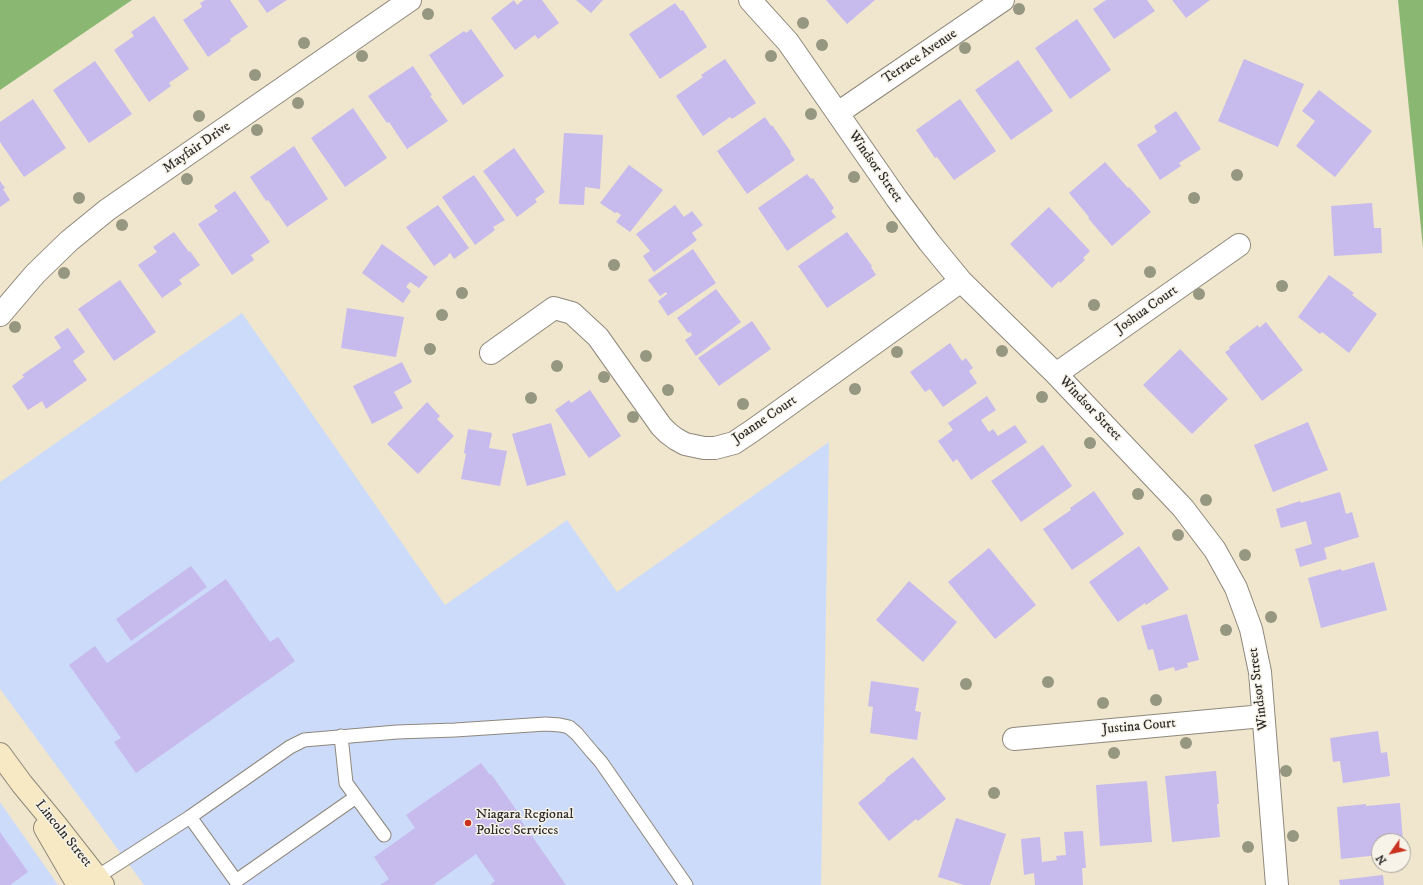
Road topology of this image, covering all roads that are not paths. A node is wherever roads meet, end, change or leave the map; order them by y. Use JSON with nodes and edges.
{"nodes":[{"id":1,"x":410,"y":0,"type":"edge"},
{"id":2,"x":750,"y":0,"type":"edge"},
{"id":3,"x":1003,"y":0,"type":"edge"},
{"id":4,"x":838,"y":113,"type":"junction"},
{"id":5,"x":1239,"y":245,"type":"dead end"},
{"id":6,"x":961,"y":281,"type":"junction"},
{"id":7,"x":0,"y":315,"type":"edge"},
{"id":8,"x":490,"y":353,"type":"dead end"},
{"id":9,"x":1056,"y":374,"type":"junction"},
{"id":10,"x":1263,"y":716,"type":"junction"},
{"id":11,"x":341,"y":736,"type":"junction"},
{"id":12,"x":1014,"y":739,"type":"dead end"},
{"id":13,"x":0,"y":754,"type":"edge"},
{"id":14,"x":356,"y":797,"type":"junction"},
{"id":15,"x":190,"y":818,"type":"junction"},
{"id":16,"x":384,"y":835,"type":"dead end"},
{"id":17,"x":83,"y":882,"type":"edge"},
{"id":18,"x":686,"y":885,"type":"edge"},
{"id":19,"x":1278,"y":885,"type":"edge"}],
"edges":[{"from":1,"to":7,"type":"street","name":"Mayfair Drive"},
{"from":2,"to":4,"type":"street","name":"Windsor Street"},
{"from":3,"to":4,"type":"street","name":"Terrace Avenue"},
{"from":4,"to":6,"type":"street","name":"Windsor Street"},
{"from":5,"to":9,"type":"street","name":"Joshua Court"},
{"from":6,"to":8,"type":"street","name":"Joanne Court"},
{"from":6,"to":9,"type":"street","name":"Windsor Street"},
{"from":9,"to":10,"type":"street","name":"Windsor Street"},
{"from":10,"to":12,"type":"street","name":"Justina Court"},
{"from":10,"to":19,"type":"street","name":"Windsor Street"},
{"from":11,"to":14,"type":"lane"},
{"from":11,"to":15,"type":"lane"},
{"from":11,"to":18,"type":"lane"},
{"from":13,"to":17,"type":"main road","name":"Lincoln Street"},
{"from":14,"to":15,"type":"lane"},
{"from":14,"to":16,"type":"lane"},
{"from":15,"to":17,"type":"lane"}]}
